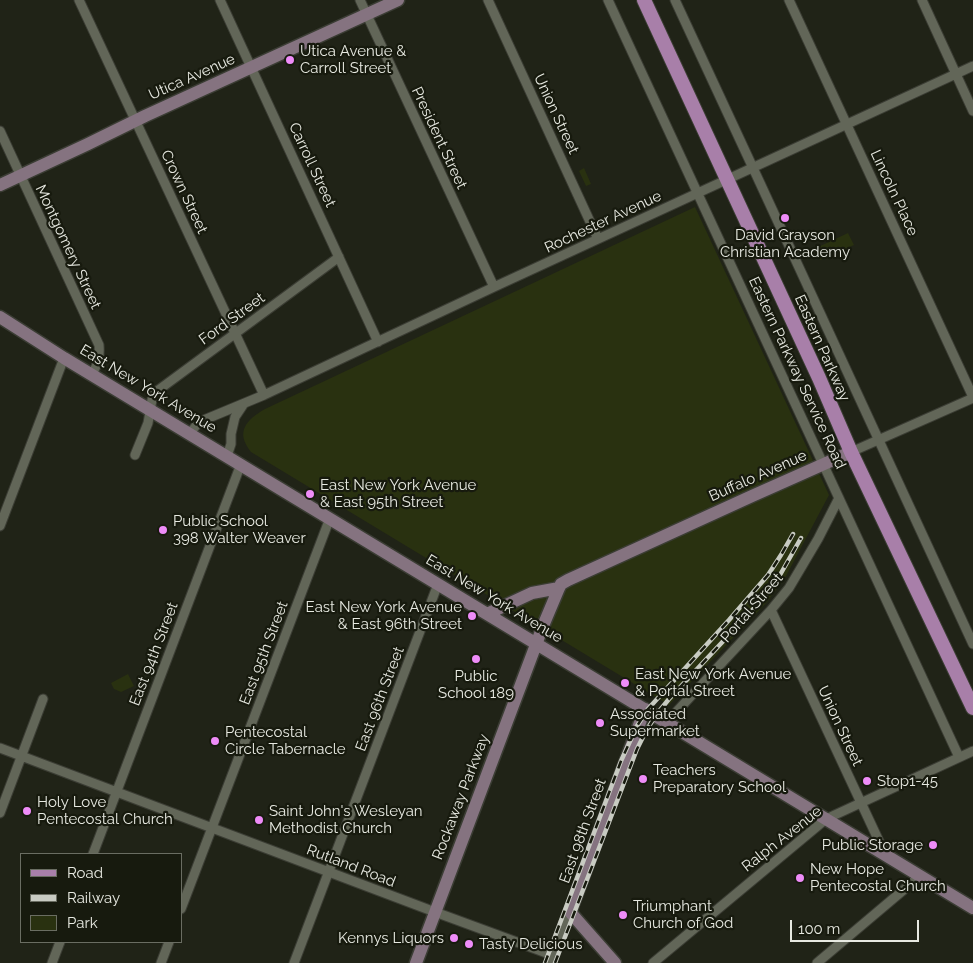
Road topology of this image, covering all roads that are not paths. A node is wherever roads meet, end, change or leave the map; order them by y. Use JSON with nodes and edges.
{"nodes":[{"id":1,"x":79,"y":0,"type":"edge"},
{"id":2,"x":220,"y":0,"type":"edge"},
{"id":3,"x":360,"y":0,"type":"edge"},
{"id":4,"x":398,"y":0,"type":"edge"},
{"id":5,"x":488,"y":0,"type":"edge"},
{"id":6,"x":608,"y":0,"type":"edge"},
{"id":7,"x":644,"y":0,"type":"edge"},
{"id":8,"x":675,"y":0,"type":"edge"},
{"id":9,"x":789,"y":0,"type":"edge"},
{"id":10,"x":922,"y":0,"type":"edge"},
{"id":11,"x":367,"y":14,"type":"junction"},
{"id":12,"x":973,"y":66,"type":"edge"},
{"id":13,"x":251,"y":67,"type":"junction"},
{"id":14,"x":956,"y":74,"type":"junction"},
{"id":15,"x":973,"y":110,"type":"edge"},
{"id":16,"x":135,"y":120,"type":"junction"},
{"id":17,"x":847,"y":124,"type":"junction"},
{"id":18,"x":0,"y":131,"type":"edge"},
{"id":19,"x":753,"y":168,"type":"junction"},
{"id":20,"x":21,"y":176,"type":"junction"},
{"id":21,"x":727,"y":180,"type":"junction"},
{"id":22,"x":0,"y":185,"type":"edge"},
{"id":23,"x":698,"y":193,"type":"junction"},
{"id":24,"x":598,"y":239,"type":"junction"},
{"id":25,"x":339,"y":257,"type":"junction"},
{"id":26,"x":494,"y":287,"type":"junction"},
{"id":27,"x":0,"y":316,"type":"edge"},
{"id":28,"x":235,"y":334,"type":"junction"},
{"id":29,"x":378,"y":342,"type":"junction"},
{"id":30,"x":64,"y":358,"type":"junction"},
{"id":31,"x":92,"y":374,"type":"junction"},
{"id":32,"x":264,"y":395,"type":"junction"},
{"id":33,"x":973,"y":397,"type":"edge"},
{"id":34,"x":245,"y":404,"type":"junction"},
{"id":35,"x":150,"y":410,"type":"junction"},
{"id":36,"x":190,"y":433,"type":"junction"},
{"id":37,"x":879,"y":440,"type":"junction"},
{"id":38,"x":851,"y":452,"type":"junction"},
{"id":39,"x":134,"y":455,"type":"dead end"},
{"id":40,"x":227,"y":456,"type":"junction"},
{"id":41,"x":241,"y":464,"type":"junction"},
{"id":42,"x":824,"y":464,"type":"junction"},
{"id":43,"x":839,"y":498,"type":"junction"},
{"id":44,"x":330,"y":518,"type":"junction"},
{"id":45,"x":0,"y":526,"type":"edge"},
{"id":46,"x":438,"y":584,"type":"junction"},
{"id":47,"x":558,"y":588,"type":"junction"},
{"id":48,"x":771,"y":610,"type":"junction"},
{"id":49,"x":487,"y":614,"type":"junction"},
{"id":50,"x":536,"y":644,"type":"junction"},
{"id":51,"x":973,"y":644,"type":"edge"},
{"id":52,"x":43,"y":699,"type":"dead end"},
{"id":53,"x":973,"y":708,"type":"edge"},
{"id":54,"x":645,"y":709,"type":"junction"},
{"id":55,"x":666,"y":723,"type":"junction"},
{"id":56,"x":0,"y":748,"type":"edge"},
{"id":57,"x":973,"y":751,"type":"edge"},
{"id":58,"x":21,"y":756,"type":"junction"},
{"id":59,"x":960,"y":757,"type":"junction"},
{"id":60,"x":116,"y":792,"type":"junction"},
{"id":61,"x":861,"y":803,"type":"junction"},
{"id":62,"x":0,"y":813,"type":"edge"},
{"id":63,"x":826,"y":819,"type":"junction"},
{"id":64,"x":212,"y":828,"type":"junction"},
{"id":65,"x":93,"y":853,"type":"edge"},
{"id":66,"x":885,"y":854,"type":"junction"},
{"id":67,"x":328,"y":872,"type":"junction"},
{"id":68,"x":920,"y":876,"type":"junction"},
{"id":69,"x":182,"y":906,"type":"edge"},
{"id":70,"x":973,"y":908,"type":"edge"},
{"id":71,"x":435,"y":912,"type":"junction"},
{"id":72,"x":570,"y":912,"type":"junction"},
{"id":73,"x":60,"y":943,"type":"edge"},
{"id":74,"x":169,"y":943,"type":"edge"},
{"id":75,"x":551,"y":959,"type":"edge"},
{"id":76,"x":52,"y":963,"type":"edge"},
{"id":77,"x":161,"y":963,"type":"edge"},
{"id":78,"x":294,"y":963,"type":"edge"},
{"id":79,"x":416,"y":963,"type":"edge"},
{"id":80,"x":615,"y":963,"type":"edge"},
{"id":81,"x":652,"y":963,"type":"edge"},
{"id":82,"x":817,"y":963,"type":"edge"}],
"edges":[{"from":1,"to":16,"type":"street","name":"Crown Street"},
{"from":2,"to":13,"type":"street","name":"Carroll Street"},
{"from":3,"to":11,"type":"street","name":"President Street"},
{"from":4,"to":11,"type":"main road","name":"Utica Avenue"},
{"from":5,"to":24,"type":"street","name":"Union Street"},
{"from":6,"to":23,"type":"street","name":"Eastern Parkway Service Road"},
{"from":7,"to":21,"type":"main road","name":"Eastern Parkway"},
{"from":8,"to":19,"type":"street"},
{"from":9,"to":17,"type":"street","name":"Lincoln Place"},
{"from":10,"to":14,"type":"street"},
{"from":11,"to":13,"type":"main road","name":"Utica Avenue"},
{"from":11,"to":26,"type":"street","name":"President Street"},
{"from":12,"to":14,"type":"street","name":"Rochester Avenue"},
{"from":13,"to":16,"type":"main road","name":"Utica Avenue"},
{"from":13,"to":25,"type":"street","name":"Carroll Street"},
{"from":14,"to":15,"type":"street"},
{"from":14,"to":17,"type":"street","name":"Rochester Avenue"},
{"from":16,"to":20,"type":"main road","name":"Utica Avenue"},
{"from":16,"to":28,"type":"street","name":"Crown Street"},
{"from":17,"to":19,"type":"street","name":"Rochester Avenue"},
{"from":17,"to":33,"type":"street","name":"Lincoln Place"},
{"from":18,"to":20,"type":"street","name":"Montgomery Street"},
{"from":19,"to":21,"type":"street","name":"Rochester Avenue"},
{"from":19,"to":37,"type":"street"},
{"from":20,"to":22,"type":"main road","name":"Utica Avenue"},
{"from":20,"to":31,"type":"street","name":"Montgomery Street"},
{"from":21,"to":23,"type":"street","name":"Rochester Avenue"},
{"from":21,"to":38,"type":"main road","name":"Eastern Parkway"},
{"from":23,"to":24,"type":"street","name":"Rochester Avenue"},
{"from":23,"to":42,"type":"street","name":"Eastern Parkway Service Road"},
{"from":24,"to":26,"type":"street","name":"Rochester Avenue"},
{"from":25,"to":28,"type":"street","name":"Ford Street"},
{"from":25,"to":29,"type":"street","name":"Carroll Street"},
{"from":26,"to":29,"type":"street","name":"Rochester Avenue"},
{"from":27,"to":30,"type":"main road","name":"East New York Avenue"},
{"from":28,"to":32,"type":"street","name":"Crown Street"},
{"from":28,"to":35,"type":"street","name":"Ford Street"},
{"from":29,"to":32,"type":"street","name":"Rochester Avenue"},
{"from":30,"to":31,"type":"main road","name":"East New York Avenue"},
{"from":30,"to":45,"type":"street"},
{"from":31,"to":35,"type":"main road","name":"East New York Avenue"},
{"from":32,"to":34,"type":"street","name":"Rochester Avenue"},
{"from":33,"to":37,"type":"street","name":"Buffalo Avenue"},
{"from":34,"to":36,"type":"street","name":"Rochester Avenue"},
{"from":34,"to":40,"type":"street"},
{"from":35,"to":36,"type":"main road","name":"East New York Avenue"},
{"from":35,"to":39,"type":"street","name":"Ford Street"},
{"from":36,"to":40,"type":"main road","name":"East New York Avenue"},
{"from":37,"to":38,"type":"street","name":"Buffalo Avenue"},
{"from":37,"to":51,"type":"street"},
{"from":38,"to":42,"type":"main road","name":"Buffalo Avenue"},
{"from":38,"to":53,"type":"main road","name":"Eastern Parkway"},
{"from":40,"to":41,"type":"main road","name":"East New York Avenue"},
{"from":41,"to":44,"type":"main road","name":"East New York Avenue"},
{"from":41,"to":60,"type":"street","name":"East 94th Street"},
{"from":42,"to":43,"type":"street","name":"Eastern Parkway Service Road"},
{"from":42,"to":47,"type":"main road","name":"Buffalo Avenue"},
{"from":43,"to":48,"type":"street","name":"Portal Street"},
{"from":43,"to":59,"type":"street","name":"Eastern Parkway Service Road"},
{"from":44,"to":46,"type":"main road","name":"East New York Avenue"},
{"from":44,"to":64,"type":"street","name":"East 95th Street"},
{"from":46,"to":49,"type":"main road","name":"East New York Avenue"},
{"from":46,"to":67,"type":"street","name":"East 96th Street"},
{"from":47,"to":49,"type":"main road","name":"Buffalo Avenue"},
{"from":47,"to":50,"type":"main road"},
{"from":48,"to":55,"type":"street","name":"Portal Street"},
{"from":48,"to":61,"type":"street","name":"Union Street"},
{"from":49,"to":50,"type":"main road","name":"East New York Avenue"},
{"from":50,"to":54,"type":"main road","name":"East New York Avenue"},
{"from":50,"to":71,"type":"main road","name":"Rockaway Parkway"},
{"from":52,"to":58,"type":"street"},
{"from":54,"to":55,"type":"main road","name":"East New York Avenue"},
{"from":54,"to":72,"type":"main road","name":"East 98th Street"},
{"from":55,"to":63,"type":"main road","name":"East New York Avenue"},
{"from":56,"to":58,"type":"street","name":"Rutland Road"},
{"from":57,"to":59,"type":"street","name":"Ralph Avenue"},
{"from":58,"to":60,"type":"street","name":"Rutland Road"},
{"from":58,"to":62,"type":"street"},
{"from":59,"to":61,"type":"street","name":"Ralph Avenue"},
{"from":60,"to":64,"type":"street","name":"Rutland Road"},
{"from":60,"to":65,"type":"street","name":"East 94th Street"},
{"from":61,"to":63,"type":"street","name":"Ralph Avenue"},
{"from":61,"to":66,"type":"street","name":"Union Street"},
{"from":63,"to":66,"type":"main road","name":"East New York Avenue"},
{"from":63,"to":81,"type":"street","name":"Ralph Avenue"},
{"from":64,"to":67,"type":"street","name":"Rutland Road"},
{"from":64,"to":69,"type":"street","name":"East 95th Street"},
{"from":66,"to":68,"type":"main road","name":"East New York Avenue"},
{"from":67,"to":71,"type":"street","name":"Rutland Road"},
{"from":67,"to":78,"type":"street","name":"East 96th Street"},
{"from":68,"to":70,"type":"main road","name":"East New York Avenue"},
{"from":68,"to":82,"type":"street"},
{"from":71,"to":75,"type":"street","name":"Rutland Road"},
{"from":71,"to":79,"type":"main road","name":"Rockaway Parkway"},
{"from":72,"to":75,"type":"street","name":"East 98th Street"},
{"from":72,"to":80,"type":"main road"},
{"from":73,"to":76,"type":"street"},
{"from":74,"to":77,"type":"street"}]}
